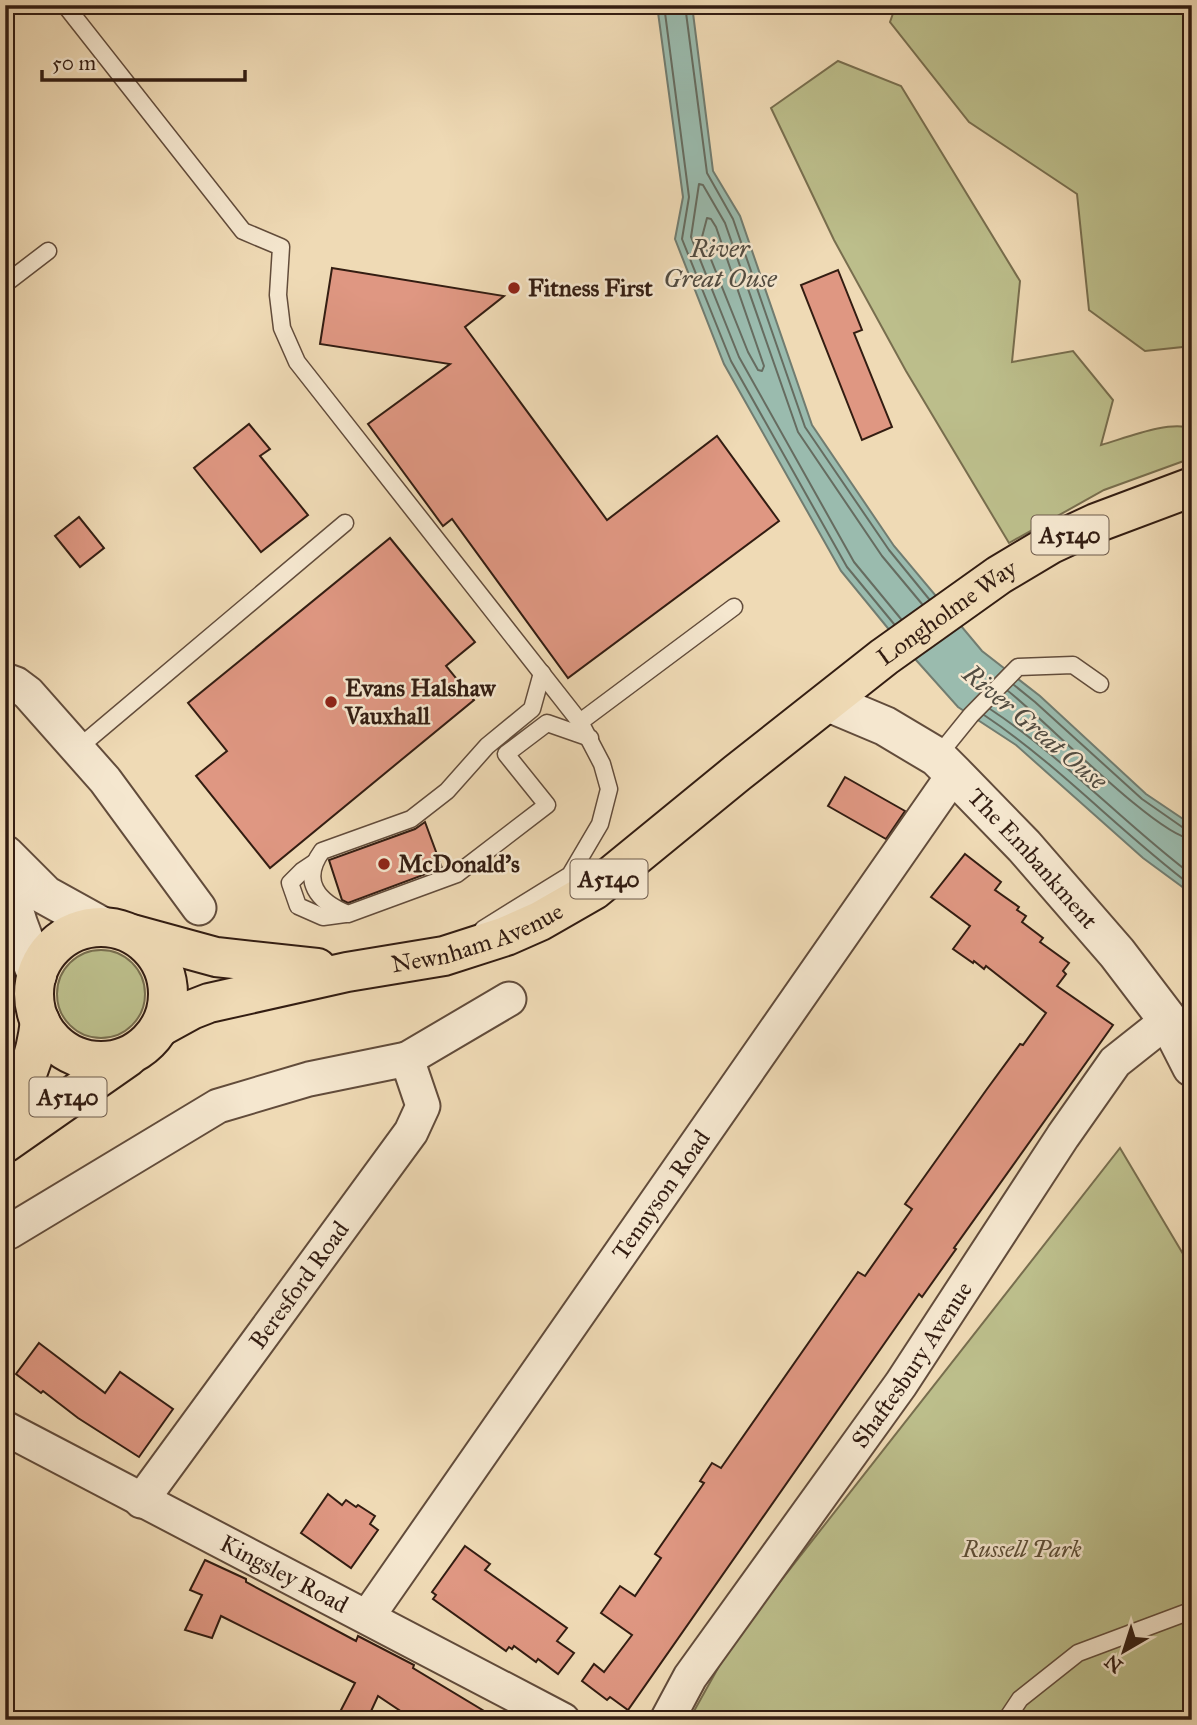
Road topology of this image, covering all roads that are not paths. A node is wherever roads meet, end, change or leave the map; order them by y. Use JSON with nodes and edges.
{"nodes":[{"id":1,"x":65,"y":5,"type":"edge"},
{"id":2,"x":48,"y":251,"type":"dead end"},
{"id":3,"x":5,"y":284,"type":"edge"},
{"id":4,"x":1190,"y":488,"type":"edge"},
{"id":5,"x":345,"y":523,"type":"dead end"},
{"id":6,"x":734,"y":607,"type":"dead end"},
{"id":7,"x":542,"y":673,"type":"junction"},
{"id":8,"x":5,"y":680,"type":"edge"},
{"id":9,"x":1100,"y":684,"type":"dead end"},
{"id":10,"x":828,"y":702,"type":"junction"},
{"id":11,"x":580,"y":722,"type":"junction"},
{"id":12,"x":590,"y":738,"type":"junction"},
{"id":13,"x":77,"y":749,"type":"junction"},
{"id":14,"x":946,"y":766,"type":"junction"},
{"id":15,"x":5,"y":855,"type":"edge"},
{"id":16,"x":314,"y":863,"type":"junction"},
{"id":17,"x":5,"y":881,"type":"edge"},
{"id":18,"x":198,"y":908,"type":"dead end"},
{"id":19,"x":348,"y":914,"type":"junction"},
{"id":20,"x":116,"y":930,"type":"junction"},
{"id":21,"x":444,"y":956,"type":"junction"},
{"id":22,"x":347,"y":972,"type":"junction"},
{"id":23,"x":37,"y":975,"type":"junction"},
{"id":24,"x":509,"y":999,"type":"dead end"},
{"id":25,"x":1168,"y":1020,"type":"junction"},
{"id":26,"x":40,"y":1021,"type":"junction"},
{"id":27,"x":160,"y":1027,"type":"junction"},
{"id":28,"x":132,"y":1053,"type":"junction"},
{"id":29,"x":407,"y":1059,"type":"junction"},
{"id":30,"x":1192,"y":1067,"type":"edge"},
{"id":31,"x":5,"y":1114,"type":"edge"},
{"id":32,"x":5,"y":1143,"type":"edge"},
{"id":33,"x":9,"y":1232,"type":"dead end"},
{"id":34,"x":5,"y":1427,"type":"edge"},
{"id":35,"x":141,"y":1501,"type":"junction"},
{"id":36,"x":1189,"y":1612,"type":"edge"},
{"id":37,"x":368,"y":1616,"type":"junction"},
{"id":38,"x":563,"y":1720,"type":"edge"},
{"id":39,"x":667,"y":1720,"type":"edge"},
{"id":40,"x":1006,"y":1720,"type":"edge"}],
"edges":[{"from":1,"to":7,"type":"lane"},
{"from":2,"to":3,"type":"lane"},
{"from":4,"to":10,"type":"main road","name":"Longholme Way","number":"A5140"},
{"from":5,"to":13,"type":"lane"},
{"from":6,"to":11,"type":"lane"},
{"from":7,"to":11,"type":"lane"},
{"from":7,"to":16,"type":"lane"},
{"from":8,"to":13,"type":"street"},
{"from":9,"to":14,"type":"lane"},
{"from":10,"to":14,"type":"street","name":"The Embankment"},
{"from":10,"to":21,"type":"main road","name":"Newnham Avenue","number":"A5140"},
{"from":11,"to":12,"type":"lane"},
{"from":12,"to":19,"type":"lane"},
{"from":12,"to":21,"type":"lane"},
{"from":13,"to":18,"type":"street"},
{"from":14,"to":25,"type":"street","name":"The Embankment"},
{"from":14,"to":37,"type":"street","name":"Tennyson Road"},
{"from":15,"to":20,"type":"street"},
{"from":16,"to":19,"type":"lane"},
{"from":16,"to":19,"type":"lane"},
{"from":17,"to":23,"type":"street"},
{"from":20,"to":22,"type":"main road","name":"Newnham Avenue","number":"A5140"},
{"from":20,"to":23,"type":"main road"},
{"from":20,"to":27,"type":"main road"},
{"from":21,"to":22,"type":"main road","name":"Newnham Avenue","number":"A5140"},
{"from":22,"to":27,"type":"main road","name":"Newnham Avenue","number":"A5140"},
{"from":23,"to":26,"type":"main road"},
{"from":24,"to":29,"type":"street"},
{"from":25,"to":30,"type":"street","name":"The Embankment"},
{"from":25,"to":39,"type":"street","name":"Shaftesbury Avenue"},
{"from":26,"to":28,"type":"main road"},
{"from":26,"to":31,"type":"main road","number":"A5140"},
{"from":27,"to":28,"type":"main road"},
{"from":28,"to":32,"type":"main road","number":"A5140"},
{"from":29,"to":33,"type":"street"},
{"from":29,"to":35,"type":"street","name":"Beresford Road"},
{"from":34,"to":35,"type":"street","name":"Kingsley Road"},
{"from":35,"to":37,"type":"street","name":"Kingsley Road"},
{"from":36,"to":40,"type":"lane"},
{"from":37,"to":38,"type":"street","name":"Kingsley Road"}]}
